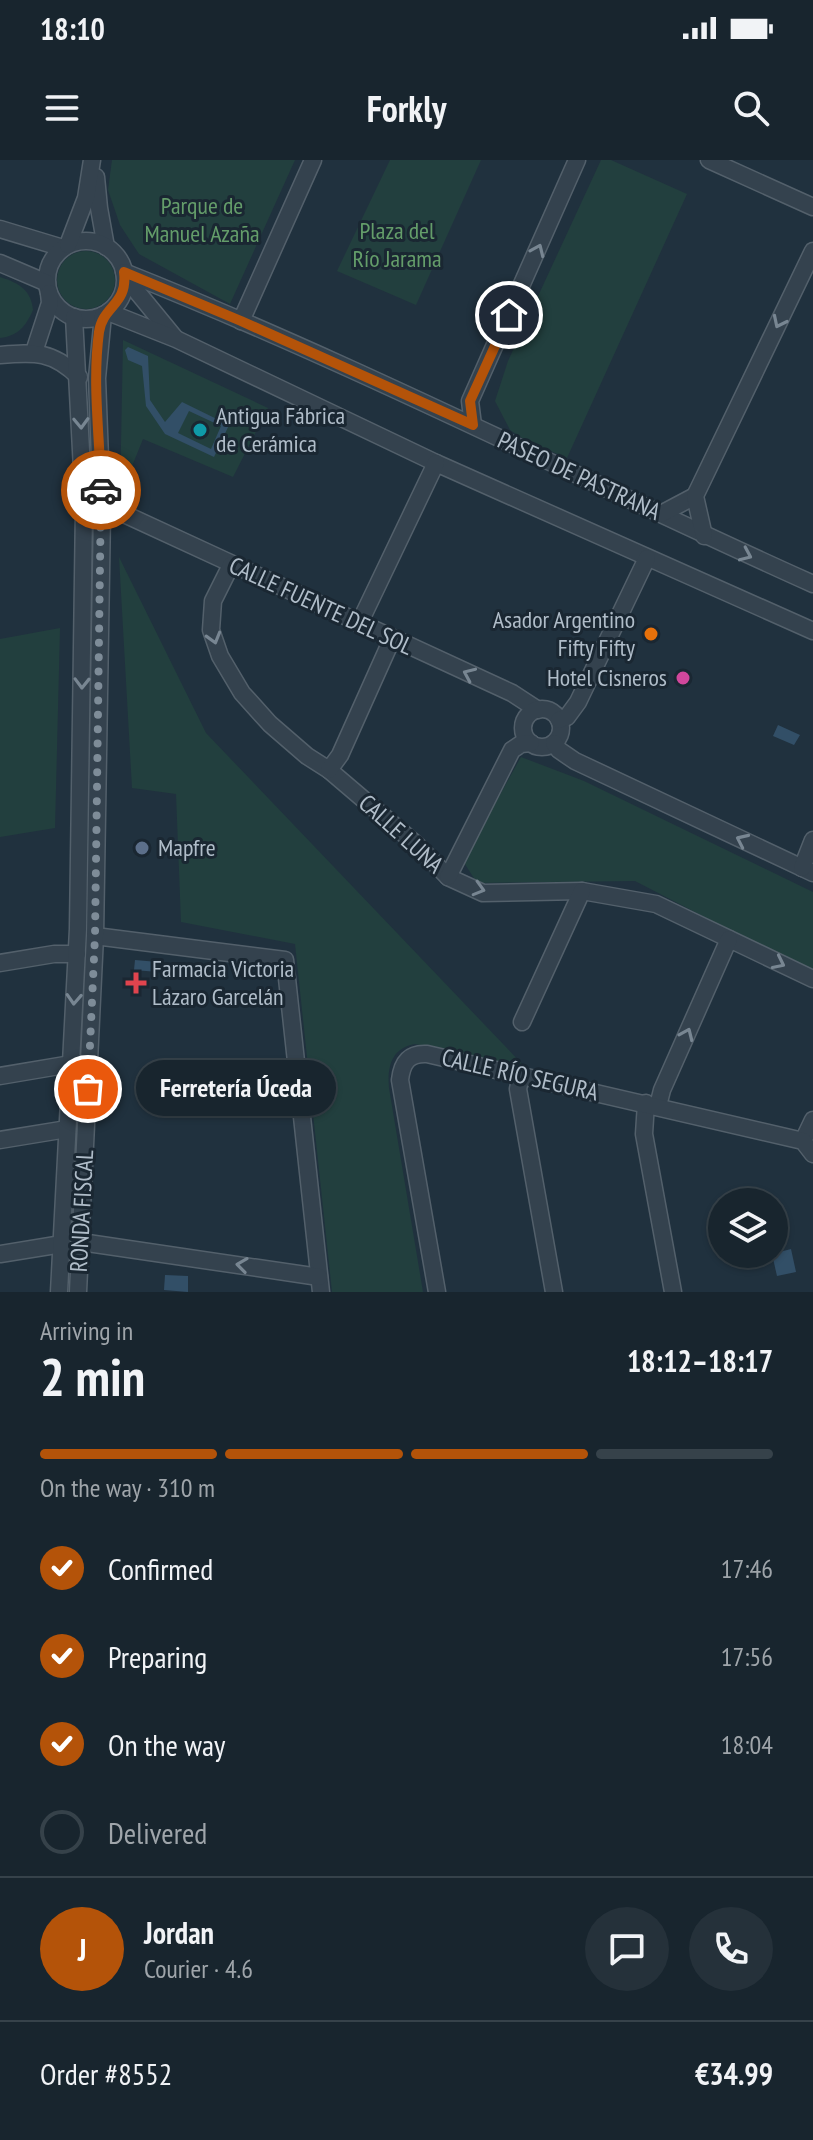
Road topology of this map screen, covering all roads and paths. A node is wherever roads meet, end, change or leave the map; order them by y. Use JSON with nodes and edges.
{"nodes":[{"id":1,"x":94,"y":160,"type":"edge"},
{"id":2,"x":313,"y":160,"type":"edge"},
{"id":3,"x":577,"y":160,"type":"edge"},
{"id":4,"x":709,"y":160,"type":"edge"},
{"id":5,"x":813,"y":207,"type":"edge"},
{"id":6,"x":0,"y":229,"type":"edge"},
{"id":7,"x":66,"y":247,"type":"junction"},
{"id":8,"x":106,"y":247,"type":"junction"},
{"id":9,"x":813,"y":251,"type":"edge"},
{"id":10,"x":0,"y":263,"type":"edge"},
{"id":11,"x":125,"y":275,"type":"junction"},
{"id":12,"x":48,"y":288,"type":"junction"},
{"id":13,"x":106,"y":314,"type":"junction"},
{"id":14,"x":73,"y":317,"type":"junction"},
{"id":15,"x":241,"y":321,"type":"junction"},
{"id":16,"x":176,"y":339,"type":"junction"},
{"id":17,"x":34,"y":352,"type":"junction"},
{"id":18,"x":0,"y":355,"type":"edge"},
{"id":19,"x":79,"y":377,"type":"junction"},
{"id":20,"x":473,"y":425,"type":"junction"},
{"id":21,"x":436,"y":463,"type":"junction"},
{"id":22,"x":695,"y":496,"type":"junction"},
{"id":23,"x":102,"y":512,"type":"junction"},
{"id":24,"x":661,"y":514,"type":"junction"},
{"id":25,"x":704,"y":536,"type":"junction"},
{"id":26,"x":647,"y":558,"type":"junction"},
{"id":27,"x":231,"y":565,"type":"junction"},
{"id":28,"x":813,"y":584,"type":"edge"},
{"id":29,"x":359,"y":624,"type":"junction"},
{"id":30,"x":808,"y":626,"type":"edge"},
{"id":31,"x":392,"y":639,"type":"junction"},
{"id":32,"x":538,"y":710,"type":"junction"},
{"id":33,"x":559,"y":720,"type":"junction"},
{"id":34,"x":531,"y":743,"type":"junction"},
{"id":35,"x":554,"y":743,"type":"junction"},
{"id":36,"x":329,"y":770,"type":"junction"},
{"id":37,"x":813,"y":840,"type":"edge"},
{"id":38,"x":807,"y":870,"type":"edge"},
{"id":39,"x":448,"y":877,"type":"junction"},
{"id":40,"x":582,"y":891,"type":"junction"},
{"id":41,"x":95,"y":936,"type":"junction"},
{"id":42,"x":729,"y":939,"type":"junction"},
{"id":43,"x":77,"y":954,"type":"junction"},
{"id":44,"x":0,"y":963,"type":"edge"},
{"id":45,"x":813,"y":979,"type":"edge"},
{"id":46,"x":522,"y":1022,"type":"dead end"},
{"id":47,"x":71,"y":1064,"type":"junction"},
{"id":48,"x":521,"y":1075,"type":"junction"},
{"id":49,"x":0,"y":1076,"type":"edge"},
{"id":50,"x":652,"y":1104,"type":"junction"},
{"id":51,"x":813,"y":1120,"type":"edge"},
{"id":52,"x":67,"y":1129,"type":"junction"},
{"id":53,"x":0,"y":1140,"type":"edge"},
{"id":54,"x":808,"y":1147,"type":"edge"},
{"id":55,"x":81,"y":1242,"type":"junction"},
{"id":56,"x":62,"y":1244,"type":"junction"},
{"id":57,"x":0,"y":1254,"type":"edge"},
{"id":58,"x":320,"y":1284,"type":"edge"},
{"id":59,"x":59,"y":1292,"type":"edge"},
{"id":60,"x":78,"y":1292,"type":"edge"},
{"id":61,"x":437,"y":1292,"type":"edge"},
{"id":62,"x":554,"y":1292,"type":"edge"},
{"id":63,"x":673,"y":1292,"type":"edge"}],
"edges":[{"from":1,"to":7,"type":"street"},
{"from":1,"to":8,"type":"street"},
{"from":2,"to":15,"type":"street"},
{"from":20,"to":3,"type":"street","one_way":true},
{"from":4,"to":5,"type":"street"},
{"from":6,"to":7,"type":"street"},
{"from":7,"to":8,"type":"street"},
{"from":7,"to":12,"type":"street"},
{"from":8,"to":11,"type":"street"},
{"from":9,"to":22,"type":"street","one_way":true},
{"from":10,"to":12,"type":"street"},
{"from":11,"to":13,"type":"street"},
{"from":11,"to":15,"type":"street","name":"PASEO DE PASTRANA"},
{"from":11,"to":16,"type":"street","name":"PASEO DE PASTRANA"},
{"from":12,"to":14,"type":"street"},
{"from":12,"to":17,"type":"street"},
{"from":13,"to":14,"type":"street"},
{"from":13,"to":16,"type":"street","name":"PASEO DE PASTRANA"},
{"from":13,"to":23,"type":"street","name":"RONDA FISCAL"},
{"from":14,"to":17,"type":"street"},
{"from":14,"to":19,"type":"street","name":"RONDA FISCAL"},
{"from":15,"to":20,"type":"street","name":"PASEO DE PASTRANA"},
{"from":16,"to":21,"type":"street","name":"PASEO DE PASTRANA"},
{"from":17,"to":18,"type":"street"},
{"from":17,"to":19,"type":"street"},
{"from":19,"to":43,"type":"street","name":"RONDA FISCAL","one_way":true},
{"from":20,"to":24,"type":"street","name":"PASEO DE PASTRANA"},
{"from":21,"to":26,"type":"street","name":"PASEO DE PASTRANA"},
{"from":21,"to":29,"type":"street"},
{"from":22,"to":24,"type":"street"},
{"from":22,"to":25,"type":"street"},
{"from":23,"to":27,"type":"street","name":"CALLE FUENTE DEL SOL"},
{"from":23,"to":41,"type":"street","name":"RONDA FISCAL"},
{"from":24,"to":25,"type":"street","name":"PASEO DE PASTRANA"},
{"from":25,"to":28,"type":"street","name":"PASEO DE PASTRANA","one_way":true},
{"from":26,"to":30,"type":"street","name":"PASEO DE PASTRANA"},
{"from":26,"to":33,"type":"street"},
{"from":27,"to":29,"type":"street","name":"CALLE FUENTE DEL SOL"},
{"from":27,"to":36,"type":"street","name":"CALLE LUNA","one_way":true},
{"from":29,"to":31,"type":"street","name":"CALLE FUENTE DEL SOL"},
{"from":32,"to":31,"type":"street","name":"CALLE FUENTE DEL SOL","one_way":true},
{"from":31,"to":36,"type":"street"},
{"from":32,"to":33,"type":"street"},
{"from":32,"to":34,"type":"street"},
{"from":33,"to":35,"type":"street"},
{"from":34,"to":35,"type":"street"},
{"from":34,"to":39,"type":"street"},
{"from":38,"to":35,"type":"street","one_way":true},
{"from":36,"to":39,"type":"street","name":"CALLE LUNA"},
{"from":37,"to":38,"type":"street"},
{"from":39,"to":40,"type":"street","name":"CALLE LUNA","one_way":true},
{"from":40,"to":42,"type":"street","name":"CALLE LUNA"},
{"from":40,"to":46,"type":"street"},
{"from":41,"to":55,"type":"street","name":"RONDA FISCAL"},
{"from":41,"to":58,"type":"street"},
{"from":42,"to":45,"type":"street","name":"CALLE LUNA","one_way":true},
{"from":50,"to":42,"type":"street","one_way":true},
{"from":43,"to":44,"type":"street"},
{"from":43,"to":47,"type":"street","name":"RONDA FISCAL","one_way":true},
{"from":47,"to":49,"type":"street"},
{"from":47,"to":52,"type":"street","name":"RONDA FISCAL"},
{"from":48,"to":50,"type":"street","name":"CALLE RÍO SEGURA"},
{"from":48,"to":61,"type":"street","name":"CALLE RÍO SEGURA"},
{"from":48,"to":62,"type":"street"},
{"from":50,"to":54,"type":"street","name":"CALLE RÍO SEGURA"},
{"from":50,"to":63,"type":"street"},
{"from":51,"to":54,"type":"street"},
{"from":52,"to":53,"type":"street"},
{"from":52,"to":56,"type":"street","name":"RONDA FISCAL"},
{"from":58,"to":55,"type":"street","one_way":true},
{"from":55,"to":60,"type":"street","name":"RONDA FISCAL"},
{"from":56,"to":57,"type":"street"},
{"from":56,"to":59,"type":"street","name":"RONDA FISCAL"}]}
